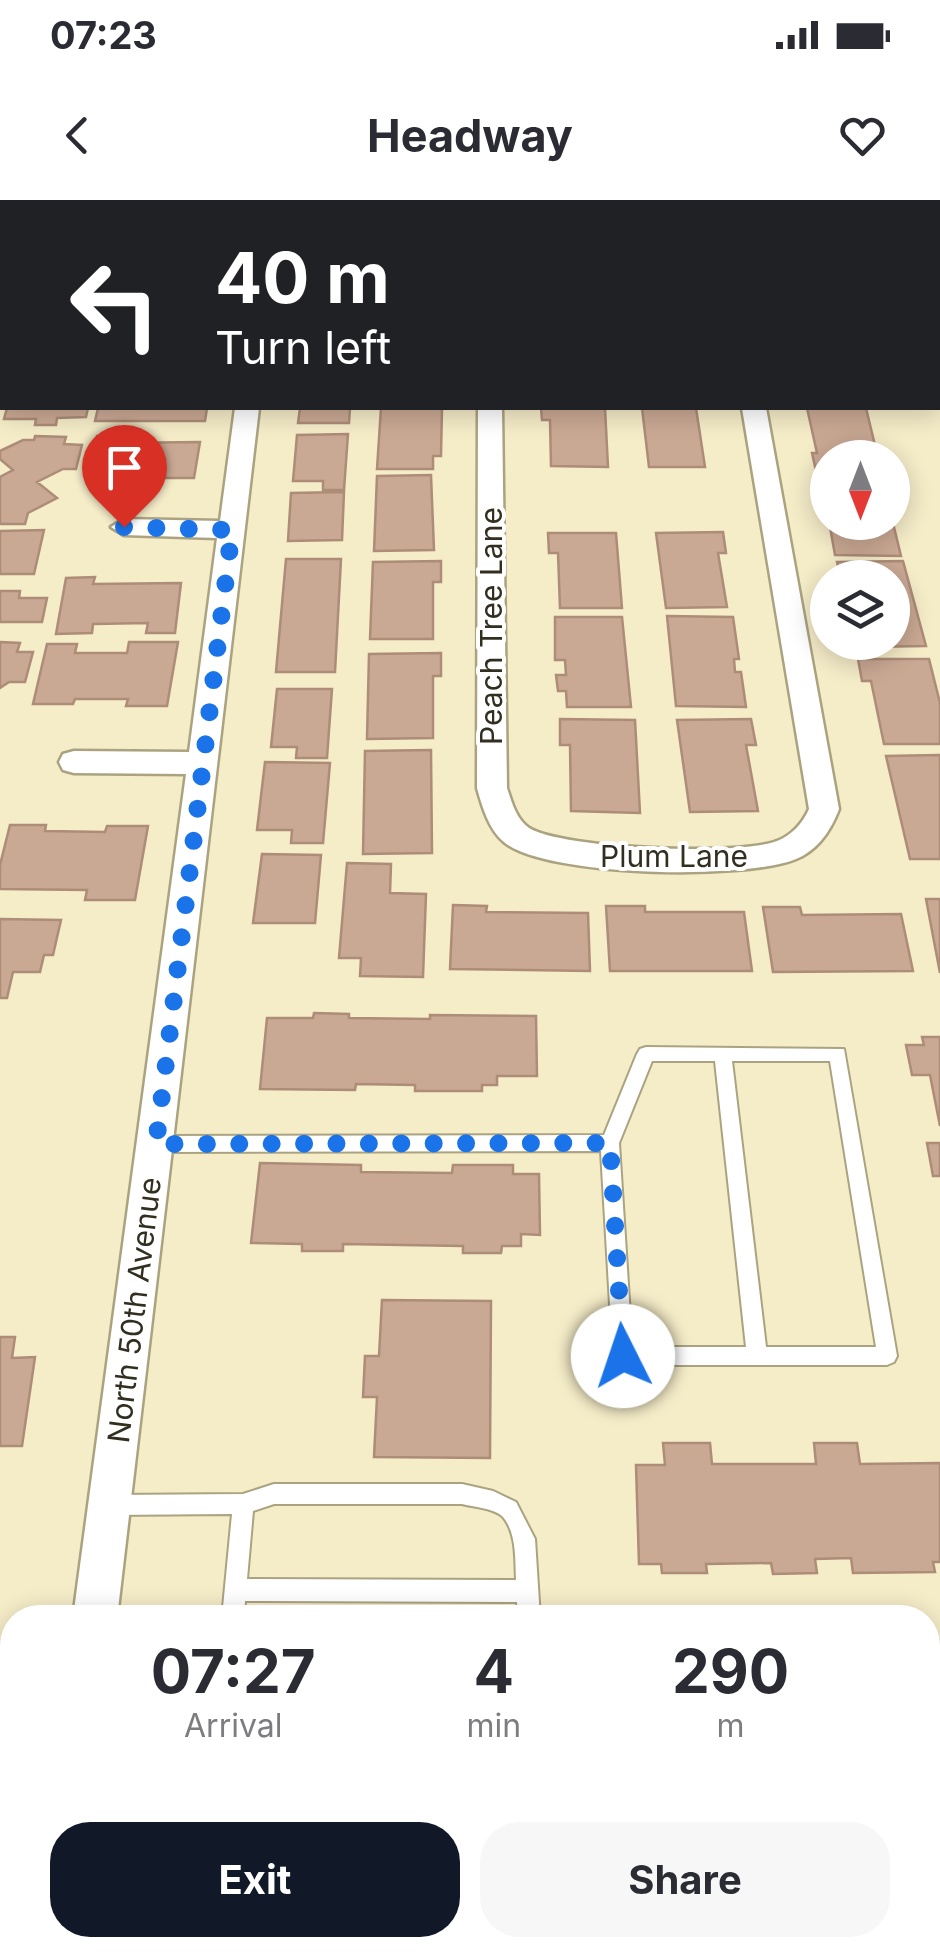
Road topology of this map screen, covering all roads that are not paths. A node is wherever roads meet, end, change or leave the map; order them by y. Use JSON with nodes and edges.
{"nodes":[{"id":1,"x":247,"y":410,"type":"edge"},
{"id":2,"x":490,"y":410,"type":"edge"},
{"id":3,"x":754,"y":410,"type":"edge"},
{"id":4,"x":124,"y":527,"type":"dead end"},
{"id":5,"x":232,"y":530,"type":"junction"},
{"id":6,"x":74,"y":762,"type":"dead end"},
{"id":7,"x":204,"y":763,"type":"junction"},
{"id":8,"x":518,"y":837,"type":"joint"},
{"id":9,"x":722,"y":1054,"type":"junction"},
{"id":10,"x":610,"y":1143,"type":"junction"},
{"id":11,"x":156,"y":1144,"type":"junction"},
{"id":12,"x":757,"y":1356,"type":"junction"},
{"id":13,"x":243,"y":1504,"type":"junction"},
{"id":14,"x":110,"y":1505,"type":"junction"},
{"id":15,"x":236,"y":1590,"type":"junction"},
{"id":16,"x":528,"y":1591,"type":"junction"},
{"id":17,"x":97,"y":1605,"type":"edge"},
{"id":18,"x":234,"y":1605,"type":"edge"},
{"id":19,"x":528,"y":1605,"type":"edge"}],
"edges":[{"from":1,"to":5,"type":"street","name":"North 50th Avenue"},
{"from":2,"to":8,"type":"street","name":"Peach Tree Lane"},
{"from":3,"to":8,"type":"street","name":"Plum Lane"},
{"from":4,"to":5,"type":"street"},
{"from":5,"to":7,"type":"street","name":"North 50th Avenue"},
{"from":6,"to":7,"type":"street"},
{"from":7,"to":11,"type":"street","name":"North 50th Avenue"},
{"from":9,"to":10,"type":"lane"},
{"from":9,"to":12,"type":"lane"},
{"from":9,"to":12,"type":"lane"},
{"from":10,"to":11,"type":"lane"},
{"from":10,"to":12,"type":"lane"},
{"from":11,"to":14,"type":"street","name":"North 50th Avenue"},
{"from":13,"to":14,"type":"lane"},
{"from":13,"to":15,"type":"lane"},
{"from":13,"to":16,"type":"lane"},
{"from":14,"to":17,"type":"street","name":"North 50th Avenue"},
{"from":15,"to":16,"type":"lane"},
{"from":15,"to":18,"type":"lane"},
{"from":16,"to":19,"type":"lane"}]}
